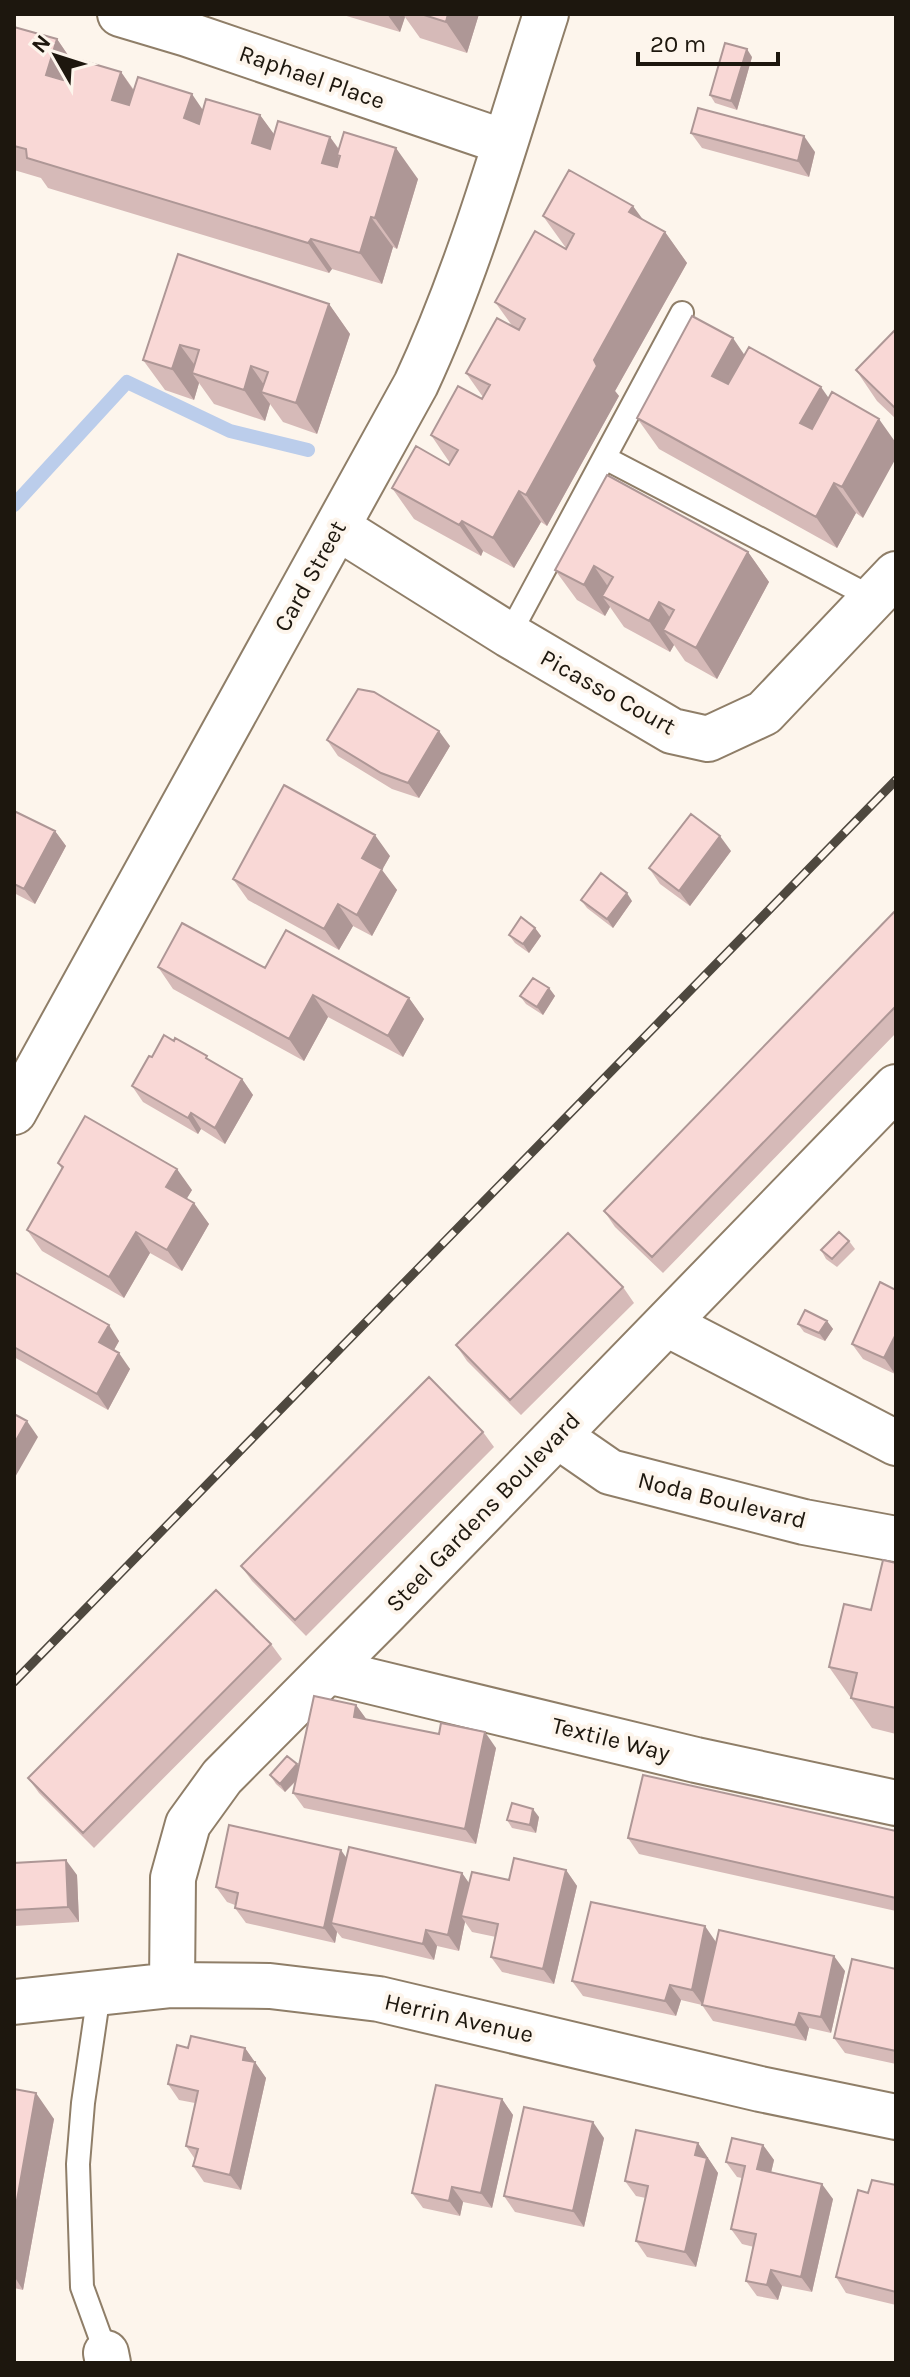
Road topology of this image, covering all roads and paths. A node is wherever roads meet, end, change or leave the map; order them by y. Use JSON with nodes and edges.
{"nodes":[{"id":1,"x":120,"y":14,"type":"edge"},
{"id":2,"x":546,"y":14,"type":"edge"},
{"id":3,"x":504,"y":142,"type":"junction"},
{"id":4,"x":682,"y":313,"type":"dead end"},
{"id":5,"x":605,"y":458,"type":"junction"},
{"id":6,"x":337,"y":527,"type":"junction"},
{"id":7,"x":884,"y":586,"type":"edge"},
{"id":8,"x":509,"y":635,"type":"junction"},
{"id":9,"x":896,"y":1087,"type":"edge"},
{"id":10,"x":14,"y":1112,"type":"edge"},
{"id":11,"x":667,"y":1324,"type":"junction"},
{"id":12,"x":558,"y":1436,"type":"junction"},
{"id":13,"x":896,"y":1443,"type":"edge"},
{"id":14,"x":896,"y":1539,"type":"edge"},
{"id":15,"x":328,"y":1671,"type":"junction"},
{"id":16,"x":896,"y":1803,"type":"edge"},
{"id":17,"x":172,"y":1985,"type":"junction"},
{"id":18,"x":99,"y":1993,"type":"junction"},
{"id":19,"x":14,"y":2002,"type":"edge"},
{"id":20,"x":896,"y":2117,"type":"edge"},
{"id":21,"x":107,"y":2358,"type":"edge"}],
"edges":[{"from":1,"to":3,"type":"street","name":"Raphael Place"},
{"from":2,"to":3,"type":"street","name":"Card Street"},
{"from":3,"to":6,"type":"street","name":"Card Street"},
{"from":4,"to":5,"type":"lane"},
{"from":5,"to":7,"type":"lane"},
{"from":5,"to":8,"type":"lane"},
{"from":6,"to":8,"type":"street","name":"Picasso Court"},
{"from":6,"to":10,"type":"street","name":"Card Street"},
{"from":7,"to":8,"type":"street","name":"Picasso Court"},
{"from":9,"to":11,"type":"street","name":"Steel Gardens Boulevard"},
{"from":11,"to":12,"type":"street","name":"Steel Gardens Boulevard"},
{"from":11,"to":13,"type":"street"},
{"from":12,"to":14,"type":"street","name":"Noda Boulevard"},
{"from":12,"to":15,"type":"street","name":"Steel Gardens Boulevard"},
{"from":15,"to":16,"type":"street","name":"Textile Way"},
{"from":15,"to":17,"type":"street","name":"Steel Gardens Boulevard"},
{"from":17,"to":18,"type":"street","name":"Herrin Avenue"},
{"from":17,"to":20,"type":"street","name":"Herrin Avenue"},
{"from":18,"to":19,"type":"street","name":"Herrin Avenue"},
{"from":18,"to":21,"type":"lane"}]}
